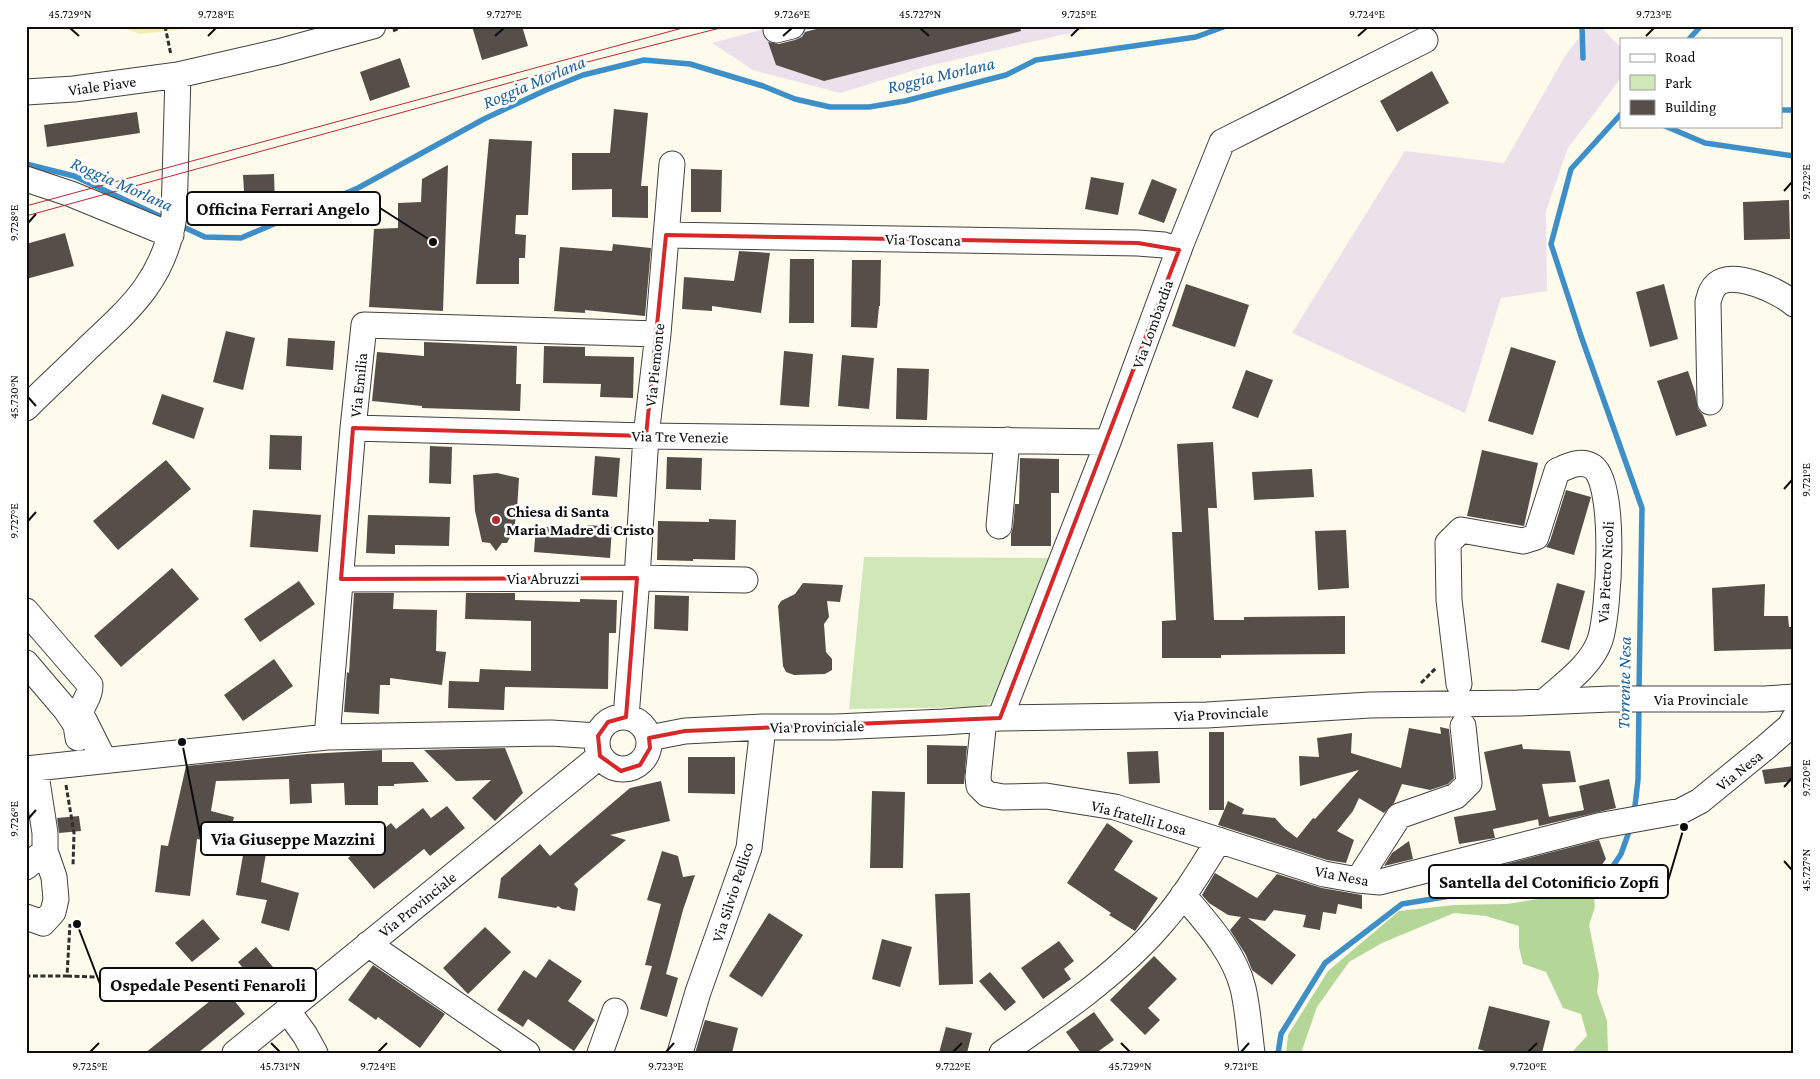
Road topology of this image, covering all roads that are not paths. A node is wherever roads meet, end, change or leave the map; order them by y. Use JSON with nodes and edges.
{"nodes":[{"id":1,"x":373,"y":26,"type":"edge"},
{"id":2,"x":1425,"y":40,"type":"dead end"},
{"id":3,"x":175,"y":68,"type":"junction"},
{"id":4,"x":26,"y":92,"type":"edge"},
{"id":5,"x":672,"y":164,"type":"dead end"},
{"id":6,"x":26,"y":179,"type":"edge"},
{"id":7,"x":172,"y":226,"type":"junction"},
{"id":8,"x":666,"y":235,"type":"junction"},
{"id":9,"x":1179,"y":250,"type":"junction"},
{"id":10,"x":1794,"y":304,"type":"edge"},
{"id":11,"x":658,"y":334,"type":"junction"},
{"id":12,"x":1710,"y":402,"type":"dead end"},
{"id":13,"x":26,"y":408,"type":"edge"},
{"id":14,"x":353,"y":428,"type":"junction"},
{"id":15,"x":646,"y":436,"type":"junction"},
{"id":16,"x":1007,"y":440,"type":"junction"},
{"id":17,"x":1108,"y":442,"type":"junction"},
{"id":18,"x":999,"y":526,"type":"dead end"},
{"id":19,"x":341,"y":578,"type":"junction"},
{"id":20,"x":637,"y":578,"type":"junction"},
{"id":21,"x":745,"y":580,"type":"dead end"},
{"id":22,"x":26,"y":611,"type":"edge"},
{"id":23,"x":26,"y":662,"type":"edge"},
{"id":24,"x":1459,"y":684,"type":"dead end"},
{"id":25,"x":1794,"y":696,"type":"edge"},
{"id":26,"x":1544,"y":702,"type":"junction"},
{"id":27,"x":74,"y":709,"type":"junction"},
{"id":28,"x":626,"y":717,"type":"junction"},
{"id":29,"x":992,"y":718,"type":"junction"},
{"id":30,"x":1794,"y":719,"type":"edge"},
{"id":31,"x":1463,"y":726,"type":"dead end"},
{"id":32,"x":763,"y":727,"type":"junction"},
{"id":33,"x":327,"y":737,"type":"junction"},
{"id":34,"x":649,"y":738,"type":"junction"},
{"id":35,"x":599,"y":746,"type":"junction"},
{"id":36,"x":93,"y":761,"type":"junction"},
{"id":37,"x":30,"y":768,"type":"edge"},
{"id":38,"x":1219,"y":840,"type":"junction"},
{"id":39,"x":45,"y":851,"type":"junction"},
{"id":40,"x":26,"y":867,"type":"edge"},
{"id":41,"x":1358,"y":880,"type":"junction"},
{"id":42,"x":1183,"y":895,"type":"junction"},
{"id":43,"x":32,"y":924,"type":"edge"},
{"id":44,"x":368,"y":944,"type":"junction"},
{"id":45,"x":287,"y":1010,"type":"junction"},
{"id":46,"x":615,"y":1011,"type":"dead end"},
{"id":47,"x":235,"y":1053,"type":"edge"},
{"id":48,"x":315,"y":1053,"type":"edge"},
{"id":49,"x":526,"y":1053,"type":"edge"},
{"id":50,"x":600,"y":1053,"type":"edge"},
{"id":51,"x":680,"y":1053,"type":"edge"},
{"id":52,"x":1002,"y":1053,"type":"edge"},
{"id":53,"x":1252,"y":1053,"type":"edge"}],
"edges":[{"from":1,"to":3,"type":"street","name":"Viale Piave"},
{"from":2,"to":9,"type":"street","name":"Via Lombardia"},
{"from":3,"to":4,"type":"street","name":"Viale Piave"},
{"from":3,"to":7,"type":"street"},
{"from":5,"to":8,"type":"street","name":"Via Piemonte"},
{"from":6,"to":7,"type":"street"},
{"from":7,"to":13,"type":"street"},
{"from":8,"to":9,"type":"street","name":"Via Toscana"},
{"from":8,"to":11,"type":"street","name":"Via Piemonte"},
{"from":9,"to":17,"type":"street","name":"Via Lombardia"},
{"from":10,"to":12,"type":"street"},
{"from":11,"to":14,"type":"street","name":"Via Emilia"},
{"from":11,"to":15,"type":"street","name":"Via Piemonte"},
{"from":14,"to":15,"type":"street","name":"Via Tre Venezie"},
{"from":14,"to":19,"type":"street","name":"Via Emilia"},
{"from":15,"to":16,"type":"street","name":"Via Tre Venezie"},
{"from":15,"to":20,"type":"street","name":"Via Piemonte"},
{"from":16,"to":17,"type":"street","name":"Via Tre Venezie"},
{"from":16,"to":18,"type":"street"},
{"from":17,"to":29,"type":"street","name":"Via Lombardia"},
{"from":19,"to":20,"type":"street","name":"Via Abruzzi"},
{"from":19,"to":33,"type":"street","name":"Via Emilia"},
{"from":20,"to":21,"type":"street","name":"Via Abruzzi"},
{"from":20,"to":28,"type":"street","name":"Via Piemonte"},
{"from":22,"to":27,"type":"street"},
{"from":23,"to":27,"type":"street"},
{"from":24,"to":26,"type":"street","name":"Via Pietro Nicoli"},
{"from":25,"to":26,"type":"street","name":"Via Provinciale"},
{"from":26,"to":29,"type":"street","name":"Via Provinciale"},
{"from":27,"to":36,"type":"street"},
{"from":28,"to":34,"type":"street"},
{"from":28,"to":35,"type":"street"},
{"from":29,"to":32,"type":"street","name":"Via Provinciale"},
{"from":29,"to":38,"type":"street","name":"Via fratelli Losa"},
{"from":30,"to":41,"type":"street","name":"Via Nesa"},
{"from":31,"to":41,"type":"street"},
{"from":32,"to":34,"type":"street","name":"Via Provinciale"},
{"from":32,"to":51,"type":"street","name":"Via Silvio Pellico"},
{"from":33,"to":35,"type":"street"},
{"from":33,"to":36,"type":"street"},
{"from":34,"to":35,"type":"street"},
{"from":35,"to":44,"type":"street","name":"Via Provinciale"},
{"from":36,"to":37,"type":"street"},
{"from":37,"to":39,"type":"street"},
{"from":38,"to":41,"type":"street","name":"Via Nesa"},
{"from":38,"to":42,"type":"street"},
{"from":39,"to":40,"type":"street"},
{"from":39,"to":43,"type":"street"},
{"from":42,"to":52,"type":"street"},
{"from":42,"to":53,"type":"street"},
{"from":44,"to":45,"type":"street","name":"Via Provinciale"},
{"from":44,"to":49,"type":"street"},
{"from":45,"to":47,"type":"street","name":"Via Provinciale"},
{"from":45,"to":48,"type":"street"},
{"from":46,"to":50,"type":"street"}]}
